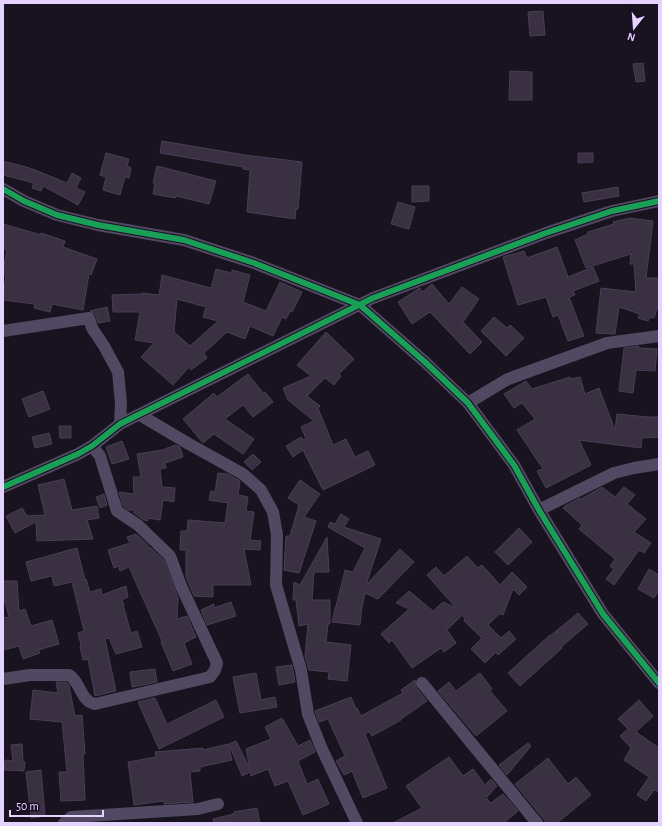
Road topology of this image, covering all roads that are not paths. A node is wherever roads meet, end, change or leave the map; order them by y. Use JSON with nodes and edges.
{"nodes":[{"id":1,"x":3,"y":189,"type":"edge"},
{"id":2,"x":659,"y":201,"type":"edge"},
{"id":3,"x":360,"y":305,"type":"junction"},
{"id":4,"x":3,"y":331,"type":"edge"},
{"id":5,"x":659,"y":336,"type":"edge"},
{"id":6,"x":468,"y":403,"type":"junction"},
{"id":7,"x":140,"y":414,"type":"junction"},
{"id":8,"x":120,"y":424,"type":"junction"},
{"id":9,"x":92,"y":446,"type":"junction"},
{"id":10,"x":659,"y":464,"type":"edge"},
{"id":11,"x":3,"y":487,"type":"edge"},
{"id":12,"x":539,"y":510,"type":"junction"},
{"id":13,"x":3,"y":679,"type":"edge"},
{"id":14,"x":422,"y":682,"type":"dead end"},
{"id":15,"x":659,"y":683,"type":"edge"},
{"id":16,"x":218,"y":804,"type":"dead end"},
{"id":17,"x":127,"y":818,"type":"edge"},
{"id":18,"x":64,"y":823,"type":"edge"},
{"id":19,"x":357,"y":823,"type":"edge"},
{"id":20,"x":537,"y":823,"type":"edge"}],
"edges":[{"from":1,"to":3,"type":"street"},
{"from":2,"to":3,"type":"street"},
{"from":3,"to":6,"type":"street"},
{"from":3,"to":7,"type":"street"},
{"from":4,"to":8,"type":"street"},
{"from":5,"to":6,"type":"street"},
{"from":6,"to":12,"type":"street"},
{"from":7,"to":8,"type":"street"},
{"from":7,"to":19,"type":"street"},
{"from":8,"to":9,"type":"street"},
{"from":9,"to":11,"type":"street"},
{"from":9,"to":13,"type":"street"},
{"from":10,"to":12,"type":"street"},
{"from":12,"to":15,"type":"street"},
{"from":14,"to":20,"type":"street"},
{"from":16,"to":17,"type":"street"},
{"from":17,"to":18,"type":"street"}]}
